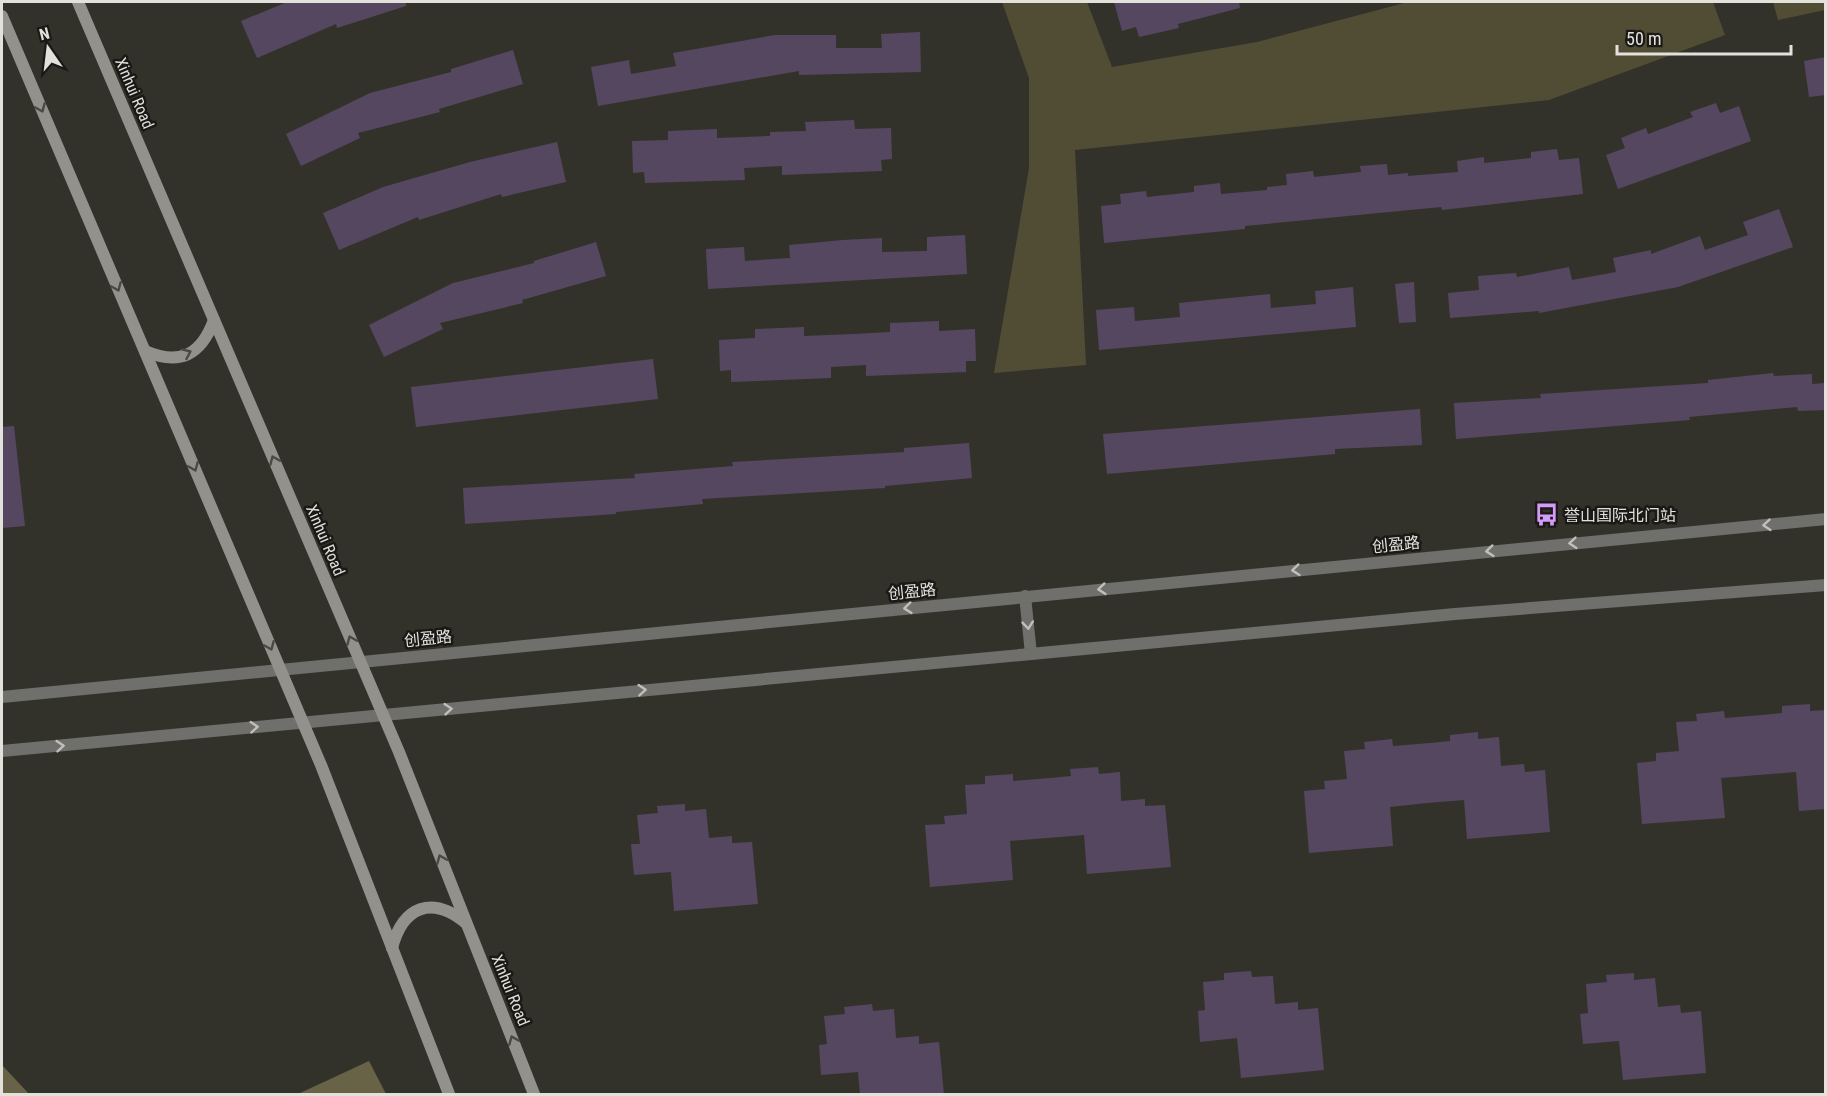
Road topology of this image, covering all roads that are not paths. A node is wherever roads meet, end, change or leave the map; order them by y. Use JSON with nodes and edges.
{"nodes":[{"id":1,"x":78,"y":2,"type":"edge"},
{"id":2,"x":2,"y":16,"type":"edge"},
{"id":3,"x":214,"y":320,"type":"junction"},
{"id":4,"x":145,"y":351,"type":"junction"},
{"id":5,"x":1826,"y":519,"type":"edge"},
{"id":6,"x":1826,"y":585,"type":"edge"},
{"id":7,"x":1025,"y":596,"type":"junction"},
{"id":8,"x":1031,"y":654,"type":"junction"},
{"id":9,"x":360,"y":662,"type":"junction"},
{"id":10,"x":280,"y":670,"type":"junction"},
{"id":11,"x":2,"y":697,"type":"edge"},
{"id":12,"x":383,"y":715,"type":"junction"},
{"id":13,"x":303,"y":723,"type":"junction"},
{"id":14,"x":2,"y":751,"type":"edge"},
{"id":15,"x":467,"y":924,"type":"junction"},
{"id":16,"x":392,"y":948,"type":"junction"},
{"id":17,"x":449,"y":1095,"type":"edge"},
{"id":18,"x":534,"y":1095,"type":"edge"}],
"edges":[{"from":1,"to":3,"type":"main road","name":"Xinhui Road"},
{"from":2,"to":4,"type":"main road","one_way":true},
{"from":4,"to":3,"type":"main road","one_way":true},
{"from":9,"to":3,"type":"main road","name":"Xinhui Road","one_way":true},
{"from":4,"to":10,"type":"main road","one_way":true},
{"from":5,"to":7,"type":"street","name":"创盈路","one_way":true},
{"from":6,"to":8,"type":"street"},
{"from":7,"to":8,"type":"street","one_way":true},
{"from":7,"to":9,"type":"street","name":"创盈路","one_way":true},
{"from":12,"to":8,"type":"street","one_way":true},
{"from":9,"to":10,"type":"street","name":"创盈路"},
{"from":9,"to":12,"type":"main road","name":"Xinhui Road"},
{"from":10,"to":11,"type":"street","name":"创盈路"},
{"from":10,"to":13,"type":"main road"},
{"from":12,"to":13,"type":"street"},
{"from":15,"to":12,"type":"main road","name":"Xinhui Road","one_way":true},
{"from":14,"to":13,"type":"street","one_way":true},
{"from":13,"to":16,"type":"main road"},
{"from":15,"to":16,"type":"main road"},
{"from":18,"to":15,"type":"main road","name":"Xinhui Road","one_way":true},
{"from":16,"to":17,"type":"main road"}]}
